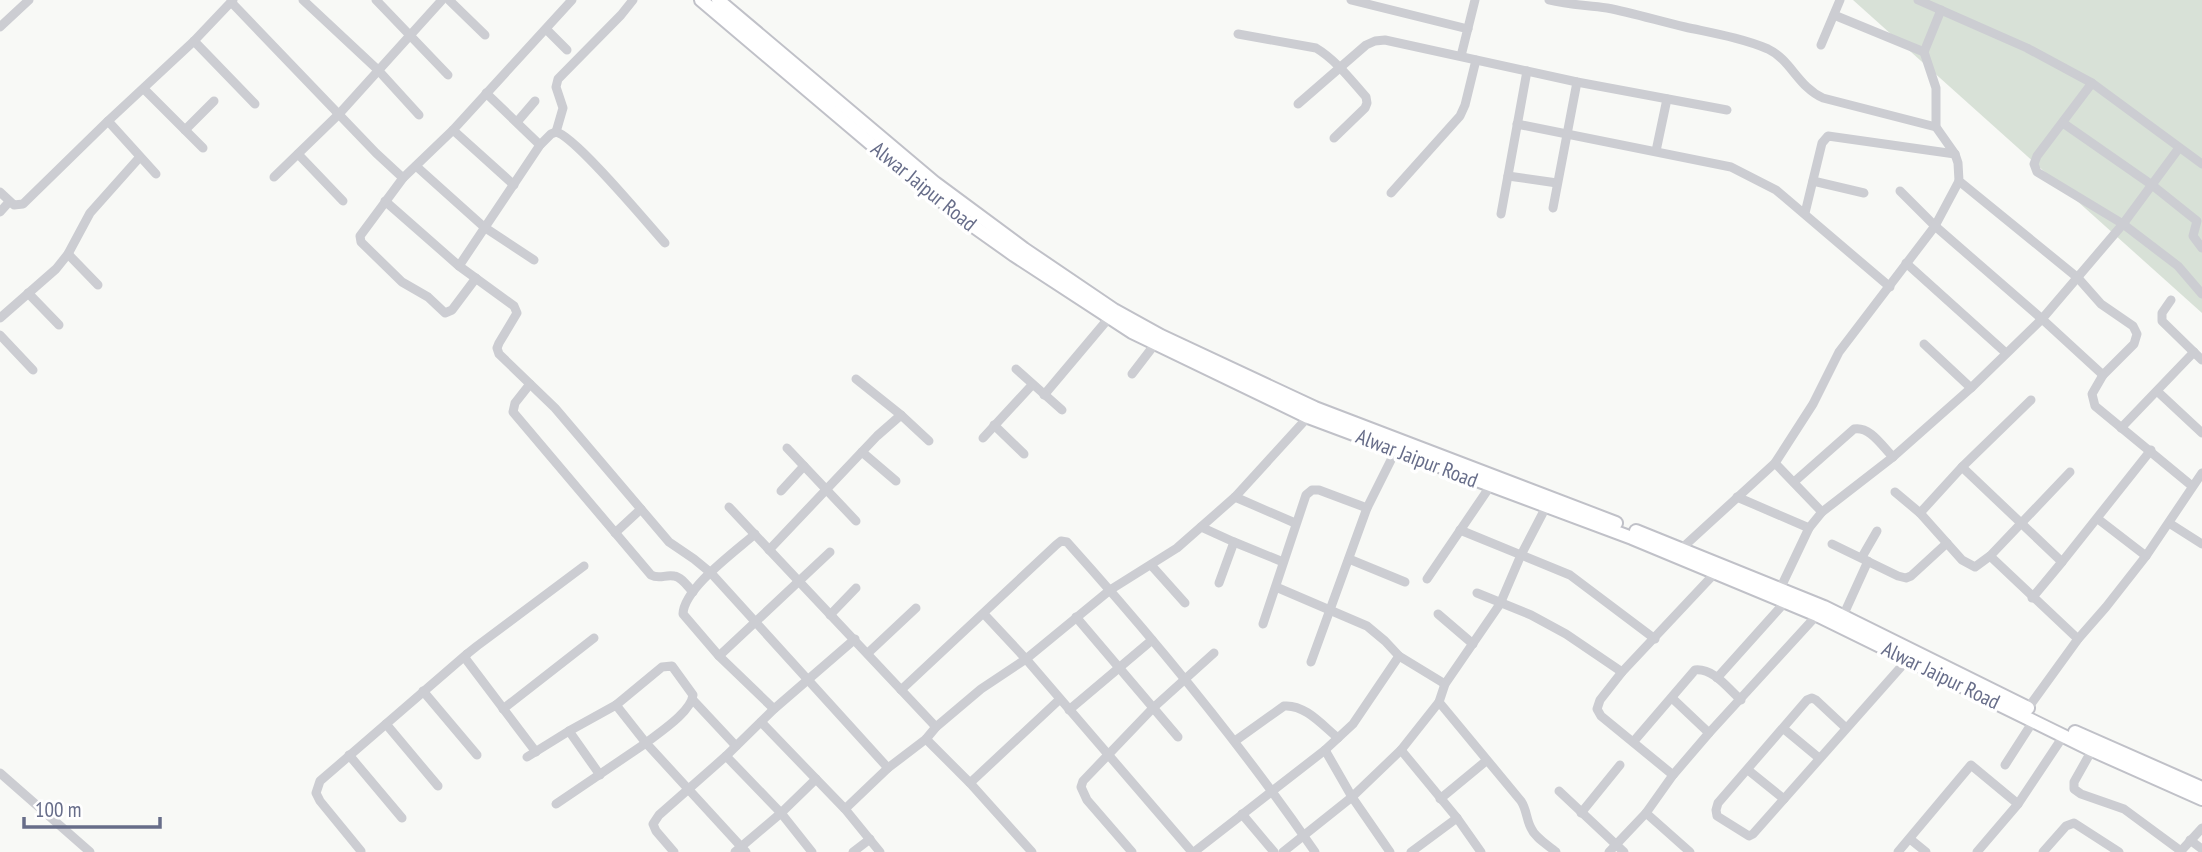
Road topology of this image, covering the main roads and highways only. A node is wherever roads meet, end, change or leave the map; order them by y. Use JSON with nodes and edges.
{"nodes":[{"id":1,"x":702,"y":0,"type":"edge"},
{"id":2,"x":718,"y":0,"type":"edge"},
{"id":3,"x":2031,"y":714,"type":"junction"},
{"id":4,"x":2202,"y":788,"type":"edge"},
{"id":5,"x":2202,"y":799,"type":"edge"}],
"edges":[{"from":1,"to":3,"type":"main road","name":"Alwar Jaipur Road"},
{"from":2,"to":3,"type":"main road","name":"Alwar Jaipur Road"},
{"from":3,"to":4,"type":"main road","name":"Alwar Jaipur Road"},
{"from":3,"to":5,"type":"main road","name":"Alwar Jaipur Road"}]}
